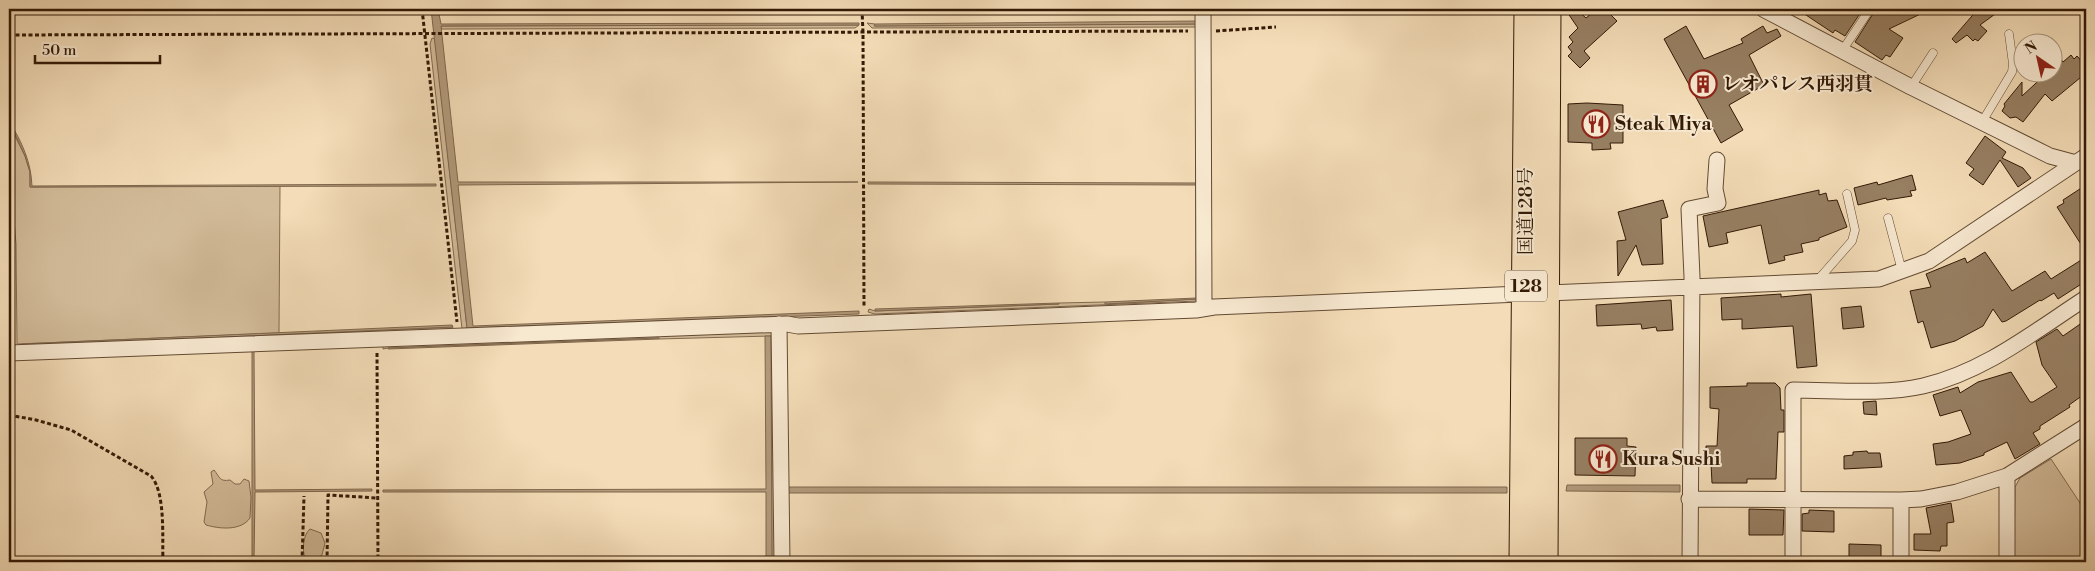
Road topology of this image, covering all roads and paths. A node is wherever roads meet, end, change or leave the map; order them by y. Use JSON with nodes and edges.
{"nodes":[{"id":1,"x":422,"y":9,"type":"edge"},
{"id":2,"x":862,"y":9,"type":"edge"},
{"id":3,"x":1204,"y":9,"type":"edge"},
{"id":4,"x":1527,"y":9,"type":"edge"},
{"id":5,"x":1548,"y":9,"type":"edge"},
{"id":6,"x":1870,"y":9,"type":"edge"},
{"id":7,"x":1773,"y":11,"type":"edge"},
{"id":8,"x":1276,"y":28,"type":"dead end"},
{"id":9,"x":424,"y":32,"type":"junction"},
{"id":10,"x":1204,"y":32,"type":"junction"},
{"id":11,"x":864,"y":33,"type":"junction"},
{"id":12,"x":2009,"y":34,"type":"dead end"},
{"id":13,"x":9,"y":35,"type":"edge"},
{"id":14,"x":1842,"y":51,"type":"junction"},
{"id":15,"x":1933,"y":52,"type":"dead end"},
{"id":16,"x":1911,"y":87,"type":"junction"},
{"id":17,"x":1982,"y":122,"type":"junction"},
{"id":18,"x":1717,"y":160,"type":"dead end"},
{"id":19,"x":2081,"y":160,"type":"edge"},
{"id":20,"x":1847,"y":194,"type":"dead end"},
{"id":21,"x":1888,"y":218,"type":"dead end"},
{"id":22,"x":1902,"y":271,"type":"junction"},
{"id":23,"x":1816,"y":282,"type":"junction"},
{"id":24,"x":1691,"y":286,"type":"junction"},
{"id":25,"x":1536,"y":294,"type":"junction"},
{"id":26,"x":2086,"y":298,"type":"edge"},
{"id":27,"x":1204,"y":308,"type":"junction"},
{"id":28,"x":779,"y":324,"type":"junction"},
{"id":29,"x":864,"y":324,"type":"junction"},
{"id":30,"x":459,"y":335,"type":"junction"},
{"id":31,"x":378,"y":338,"type":"junction"},
{"id":32,"x":9,"y":353,"type":"edge"},
{"id":33,"x":9,"y":416,"type":"edge"},
{"id":34,"x":2086,"y":426,"type":"edge"},
{"id":35,"x":2007,"y":476,"type":"junction"},
{"id":36,"x":304,"y":496,"type":"dead end"},
{"id":37,"x":378,"y":498,"type":"junction"},
{"id":38,"x":1793,"y":498,"type":"junction"},
{"id":39,"x":1689,"y":499,"type":"junction"},
{"id":40,"x":1902,"y":500,"type":"junction"},
{"id":41,"x":163,"y":562,"type":"edge"},
{"id":42,"x":302,"y":562,"type":"edge"},
{"id":43,"x":327,"y":562,"type":"edge"},
{"id":44,"x":378,"y":562,"type":"edge"},
{"id":45,"x":782,"y":562,"type":"edge"},
{"id":46,"x":1522,"y":562,"type":"edge"},
{"id":47,"x":1545,"y":562,"type":"edge"},
{"id":48,"x":1690,"y":562,"type":"edge"},
{"id":49,"x":1793,"y":562,"type":"edge"},
{"id":50,"x":1901,"y":562,"type":"edge"},
{"id":51,"x":2007,"y":562,"type":"edge"}],
"edges":[{"from":1,"to":9,"type":"path"},
{"from":2,"to":11,"type":"path"},
{"from":3,"to":10,"type":"street"},
{"from":4,"to":25,"type":"highway","name":"国道128号","number":"128"},
{"from":5,"to":25,"type":"highway","name":"国道128号","number":"128"},
{"from":6,"to":14,"type":"lane"},
{"from":7,"to":14,"type":"street"},
{"from":8,"to":10,"type":"path"},
{"from":9,"to":11,"type":"path"},
{"from":9,"to":13,"type":"path"},
{"from":9,"to":30,"type":"path"},
{"from":10,"to":11,"type":"path"},
{"from":10,"to":27,"type":"street"},
{"from":11,"to":29,"type":"path"},
{"from":12,"to":17,"type":"lane"},
{"from":14,"to":16,"type":"street"},
{"from":15,"to":16,"type":"lane"},
{"from":16,"to":17,"type":"street"},
{"from":17,"to":19,"type":"street"},
{"from":18,"to":24,"type":"street"},
{"from":19,"to":22,"type":"street"},
{"from":20,"to":23,"type":"lane"},
{"from":21,"to":22,"type":"lane"},
{"from":22,"to":23,"type":"street"},
{"from":23,"to":24,"type":"street"},
{"from":24,"to":25,"type":"street"},
{"from":24,"to":39,"type":"street"},
{"from":25,"to":27,"type":"street"},
{"from":25,"to":46,"type":"highway","name":"国道128号","number":"128"},
{"from":25,"to":47,"type":"highway","name":"国道128号","number":"128"},
{"from":26,"to":38,"type":"street"},
{"from":27,"to":29,"type":"street"},
{"from":28,"to":29,"type":"street"},
{"from":28,"to":30,"type":"street"},
{"from":28,"to":45,"type":"street"},
{"from":30,"to":31,"type":"street"},
{"from":31,"to":32,"type":"street"},
{"from":31,"to":37,"type":"path"},
{"from":33,"to":41,"type":"path"},
{"from":34,"to":35,"type":"street"},
{"from":35,"to":40,"type":"street"},
{"from":35,"to":51,"type":"street"},
{"from":36,"to":42,"type":"path"},
{"from":37,"to":43,"type":"path"},
{"from":37,"to":44,"type":"path"},
{"from":38,"to":39,"type":"street"},
{"from":38,"to":40,"type":"street"},
{"from":38,"to":49,"type":"street"},
{"from":39,"to":48,"type":"street"},
{"from":40,"to":50,"type":"street"}]}
